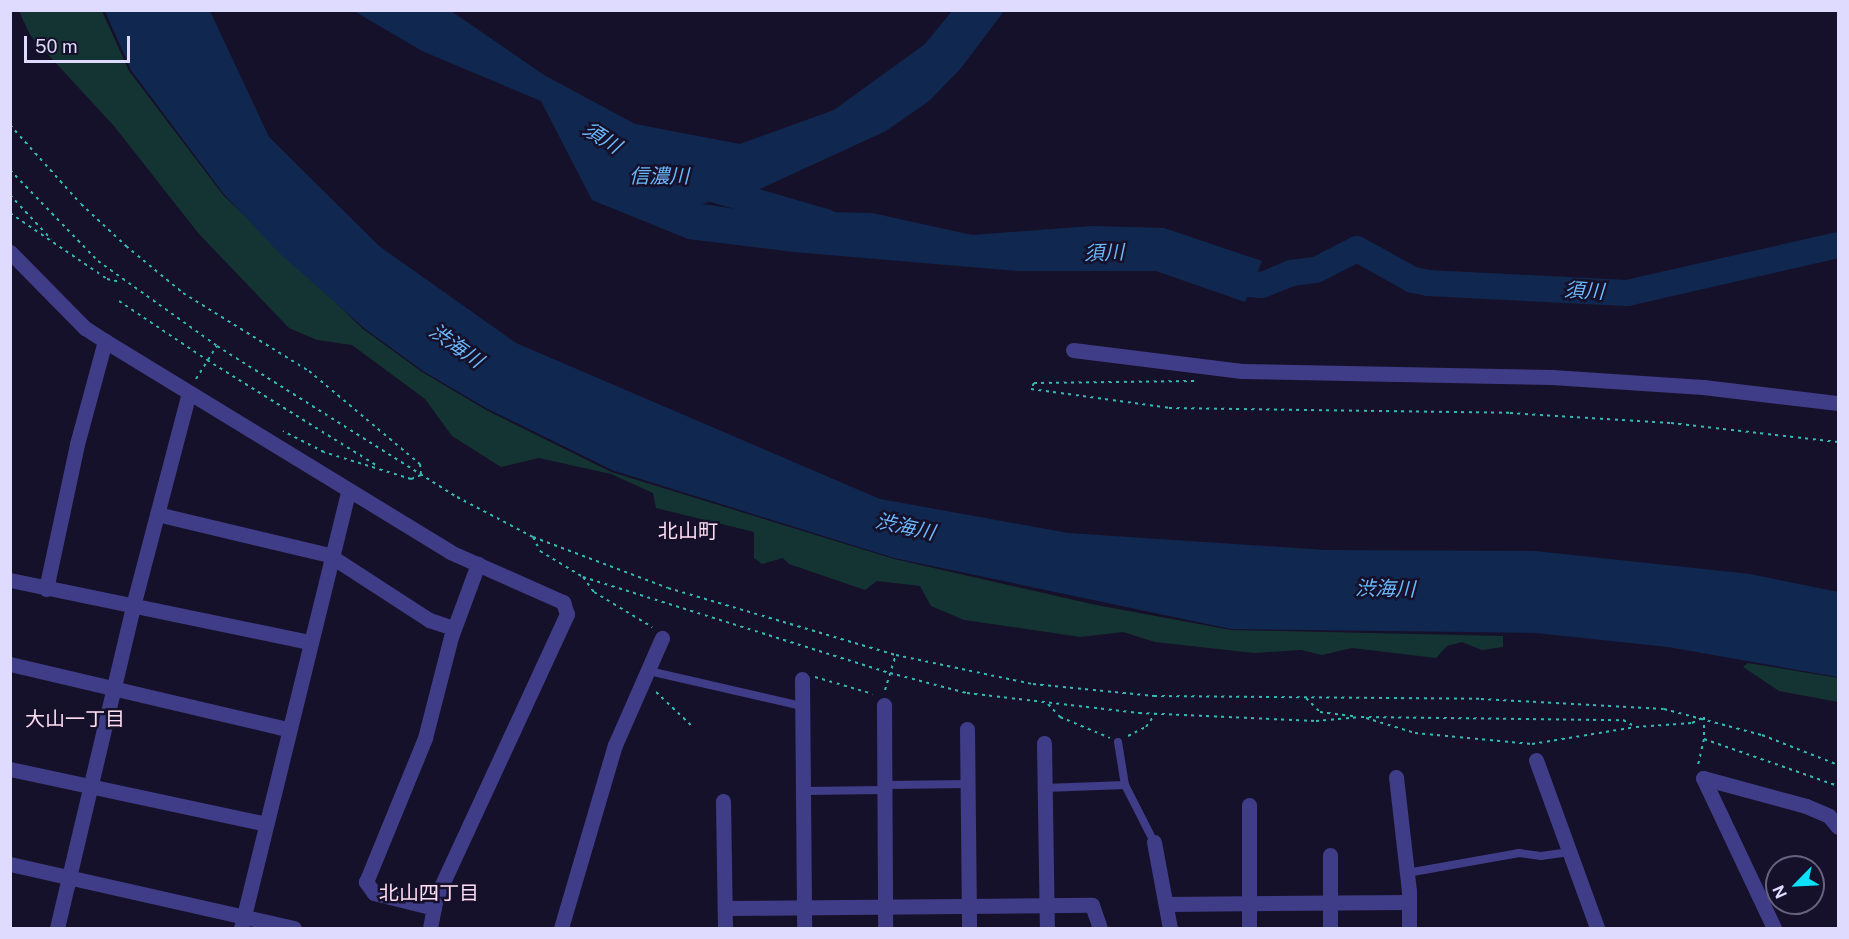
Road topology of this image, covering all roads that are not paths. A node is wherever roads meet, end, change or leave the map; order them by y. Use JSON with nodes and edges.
{"nodes":[{"id":1,"x":10,"y":252,"type":"edge"},
{"id":2,"x":105,"y":341,"type":"junction"},
{"id":3,"x":1073,"y":350,"type":"dead end"},
{"id":4,"x":190,"y":390,"type":"junction"},
{"id":5,"x":1839,"y":403,"type":"edge"},
{"id":6,"x":348,"y":491,"type":"junction"},
{"id":7,"x":157,"y":514,"type":"junction"},
{"id":8,"x":330,"y":555,"type":"junction"},
{"id":9,"x":478,"y":564,"type":"junction"},
{"id":10,"x":10,"y":580,"type":"edge"},
{"id":11,"x":46,"y":589,"type":"junction"},
{"id":12,"x":133,"y":606,"type":"junction"},
{"id":13,"x":454,"y":628,"type":"junction"},
{"id":14,"x":662,"y":638,"type":"road end"},
{"id":15,"x":310,"y":642,"type":"junction"},
{"id":16,"x":10,"y":664,"type":"edge"},
{"id":17,"x":647,"y":676,"type":"junction"},
{"id":18,"x":802,"y":679,"type":"road end"},
{"id":19,"x":114,"y":689,"type":"junction"},
{"id":20,"x":884,"y":700,"type":"road end"},
{"id":21,"x":802,"y":706,"type":"junction"},
{"id":22,"x":288,"y":729,"type":"junction"},
{"id":23,"x":967,"y":729,"type":"dead end"},
{"id":24,"x":1118,"y":742,"type":"road end"},
{"id":25,"x":1044,"y":743,"type":"dead end"},
{"id":26,"x":1536,"y":760,"type":"dead end"},
{"id":27,"x":10,"y":769,"type":"edge"},
{"id":28,"x":1396,"y":777,"type":"dead end"},
{"id":29,"x":92,"y":784,"type":"junction"},
{"id":30,"x":967,"y":784,"type":"junction"},
{"id":31,"x":1125,"y":785,"type":"junction"},
{"id":32,"x":886,"y":788,"type":"junction"},
{"id":33,"x":1045,"y":788,"type":"junction"},
{"id":34,"x":803,"y":791,"type":"junction"},
{"id":35,"x":723,"y":801,"type":"dead end"},
{"id":36,"x":1249,"y":805,"type":"dead end"},
{"id":37,"x":266,"y":824,"type":"junction"},
{"id":38,"x":1839,"y":827,"type":"edge"},
{"id":39,"x":1154,"y":842,"type":"joint"},
{"id":40,"x":1568,"y":852,"type":"junction"},
{"id":41,"x":1330,"y":855,"type":"dead end"},
{"id":42,"x":10,"y":864,"type":"edge"},
{"id":43,"x":1407,"y":873,"type":"junction"},
{"id":44,"x":70,"y":878,"type":"junction"},
{"id":45,"x":1408,"y":902,"type":"junction"},
{"id":46,"x":1047,"y":904,"type":"junction"},
{"id":47,"x":1166,"y":904,"type":"junction"},
{"id":48,"x":1329,"y":904,"type":"junction"},
{"id":49,"x":969,"y":905,"type":"junction"},
{"id":50,"x":1249,"y":905,"type":"junction"},
{"id":51,"x":804,"y":907,"type":"junction"},
{"id":52,"x":434,"y":908,"type":"junction"},
{"id":53,"x":725,"y":908,"type":"junction"},
{"id":54,"x":885,"y":908,"type":"junction"},
{"id":55,"x":242,"y":923,"type":"edge"},
{"id":56,"x":57,"y":928,"type":"edge"},
{"id":57,"x":294,"y":928,"type":"edge"},
{"id":58,"x":430,"y":928,"type":"edge"},
{"id":59,"x":561,"y":928,"type":"edge"},
{"id":60,"x":725,"y":928,"type":"edge"},
{"id":61,"x":804,"y":928,"type":"edge"},
{"id":62,"x":885,"y":928,"type":"edge"},
{"id":63,"x":969,"y":928,"type":"edge"},
{"id":64,"x":1047,"y":928,"type":"edge"},
{"id":65,"x":1100,"y":928,"type":"edge"},
{"id":66,"x":1170,"y":928,"type":"edge"},
{"id":67,"x":1249,"y":928,"type":"edge"},
{"id":68,"x":1330,"y":928,"type":"edge"},
{"id":69,"x":1409,"y":928,"type":"edge"},
{"id":70,"x":1597,"y":928,"type":"edge"},
{"id":71,"x":1774,"y":928,"type":"edge"}],
"edges":[{"from":1,"to":2,"type":"street"},
{"from":2,"to":4,"type":"street"},
{"from":2,"to":11,"type":"street"},
{"from":3,"to":5,"type":"street"},
{"from":4,"to":6,"type":"street"},
{"from":4,"to":7,"type":"street"},
{"from":6,"to":8,"type":"street"},
{"from":6,"to":9,"type":"street"},
{"from":7,"to":8,"type":"street"},
{"from":7,"to":12,"type":"street"},
{"from":8,"to":13,"type":"street"},
{"from":8,"to":15,"type":"street"},
{"from":9,"to":13,"type":"street"},
{"from":9,"to":52,"type":"street"},
{"from":10,"to":11,"type":"street"},
{"from":11,"to":12,"type":"street"},
{"from":12,"to":15,"type":"street"},
{"from":12,"to":19,"type":"street"},
{"from":13,"to":52,"type":"street"},
{"from":14,"to":17,"type":"street"},
{"from":15,"to":22,"type":"street"},
{"from":16,"to":19,"type":"street"},
{"from":17,"to":21,"type":"lane"},
{"from":17,"to":59,"type":"street"},
{"from":18,"to":21,"type":"street"},
{"from":19,"to":22,"type":"street"},
{"from":19,"to":29,"type":"street"},
{"from":20,"to":32,"type":"street"},
{"from":21,"to":34,"type":"street"},
{"from":22,"to":37,"type":"street"},
{"from":23,"to":30,"type":"street"},
{"from":24,"to":31,"type":"lane"},
{"from":25,"to":33,"type":"street"},
{"from":26,"to":40,"type":"street"},
{"from":27,"to":29,"type":"street"},
{"from":28,"to":43,"type":"street"},
{"from":29,"to":37,"type":"street"},
{"from":29,"to":44,"type":"street"},
{"from":30,"to":32,"type":"lane"},
{"from":30,"to":49,"type":"street"},
{"from":31,"to":33,"type":"lane"},
{"from":31,"to":39,"type":"lane"},
{"from":32,"to":34,"type":"lane"},
{"from":32,"to":54,"type":"street"},
{"from":33,"to":46,"type":"street"},
{"from":34,"to":51,"type":"street"},
{"from":35,"to":53,"type":"street"},
{"from":36,"to":50,"type":"street"},
{"from":37,"to":55,"type":"street"},
{"from":38,"to":71,"type":"street"},
{"from":39,"to":47,"type":"street"},
{"from":40,"to":43,"type":"lane"},
{"from":40,"to":70,"type":"street"},
{"from":41,"to":48,"type":"street"},
{"from":42,"to":44,"type":"street"},
{"from":43,"to":45,"type":"street"},
{"from":44,"to":55,"type":"street"},
{"from":44,"to":56,"type":"street"},
{"from":45,"to":48,"type":"street"},
{"from":45,"to":69,"type":"street"},
{"from":46,"to":49,"type":"street"},
{"from":46,"to":64,"type":"street"},
{"from":46,"to":65,"type":"street"},
{"from":47,"to":50,"type":"street"},
{"from":47,"to":66,"type":"street"},
{"from":48,"to":50,"type":"street"},
{"from":48,"to":68,"type":"street"},
{"from":49,"to":54,"type":"street"},
{"from":49,"to":63,"type":"street"},
{"from":50,"to":67,"type":"street"},
{"from":51,"to":53,"type":"street"},
{"from":51,"to":54,"type":"street"},
{"from":51,"to":61,"type":"street"},
{"from":52,"to":58,"type":"street"},
{"from":53,"to":60,"type":"street"},
{"from":54,"to":62,"type":"street"},
{"from":55,"to":57,"type":"street"}]}
